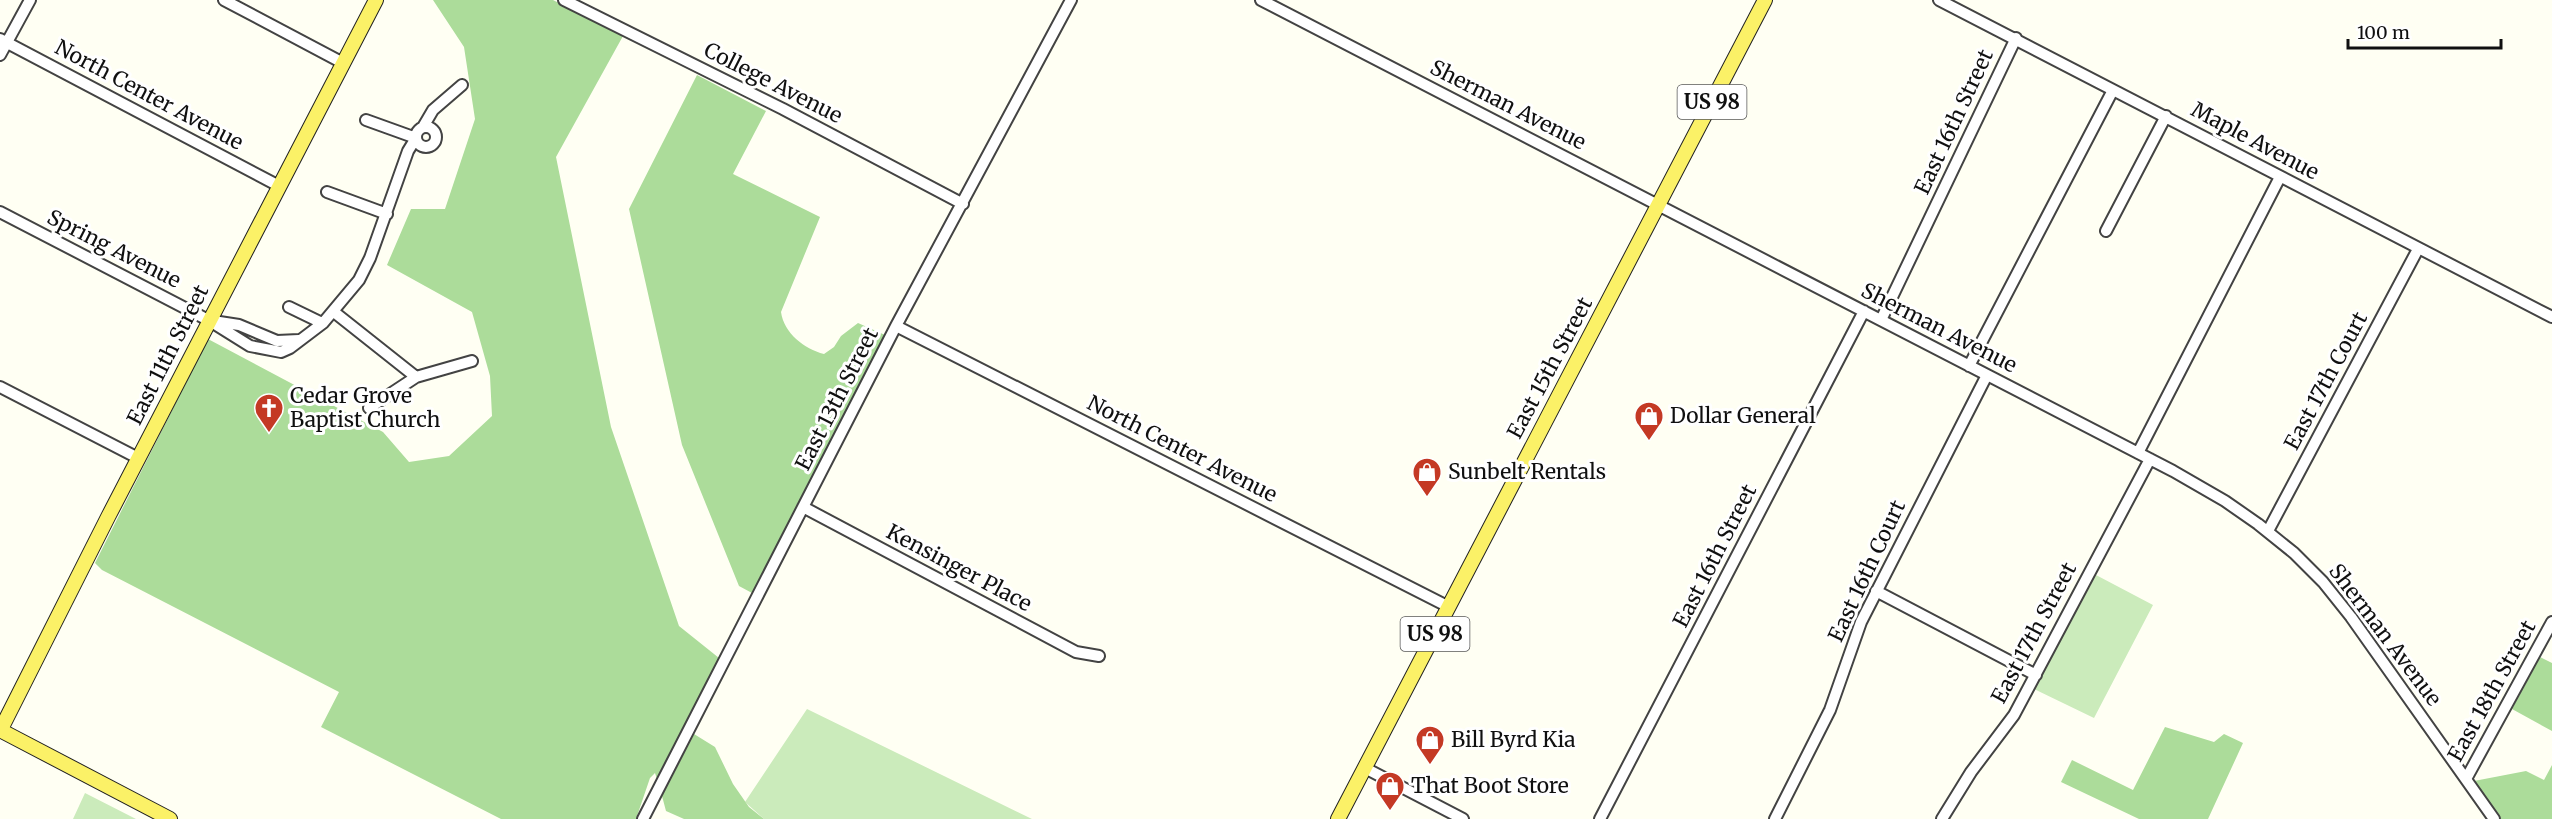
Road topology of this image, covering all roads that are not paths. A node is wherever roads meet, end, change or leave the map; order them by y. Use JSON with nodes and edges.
{"nodes":[{"id":1,"x":30,"y":0,"type":"edge"},
{"id":2,"x":224,"y":0,"type":"edge"},
{"id":3,"x":376,"y":0,"type":"edge"},
{"id":4,"x":564,"y":0,"type":"edge"},
{"id":5,"x":1071,"y":0,"type":"edge"},
{"id":6,"x":1261,"y":0,"type":"edge"},
{"id":7,"x":1765,"y":0,"type":"edge"},
{"id":8,"x":1939,"y":0,"type":"edge"},
{"id":9,"x":2016,"y":38,"type":"junction"},
{"id":10,"x":3,"y":40,"type":"edge"},
{"id":11,"x":0,"y":55,"type":"edge"},
{"id":12,"x":343,"y":63,"type":"junction"},
{"id":13,"x":462,"y":85,"type":"dead end"},
{"id":14,"x":2114,"y":90,"type":"junction"},
{"id":15,"x":2166,"y":116,"type":"junction"},
{"id":16,"x":366,"y":120,"type":"dead end"},
{"id":17,"x":423,"y":127,"type":"junction"},
{"id":18,"x":416,"y":138,"type":"junction"},
{"id":19,"x":2280,"y":177,"type":"junction"},
{"id":20,"x":279,"y":186,"type":"junction"},
{"id":21,"x":327,"y":192,"type":"dead end"},
{"id":22,"x":963,"y":204,"type":"junction"},
{"id":23,"x":1659,"y":205,"type":"junction"},
{"id":24,"x":0,"y":212,"type":"edge"},
{"id":25,"x":387,"y":214,"type":"junction"},
{"id":26,"x":2106,"y":231,"type":"dead end"},
{"id":27,"x":2418,"y":249,"type":"junction"},
{"id":28,"x":289,"y":306,"type":"dead end"},
{"id":29,"x":1864,"y":311,"type":"junction"},
{"id":30,"x":334,"y":312,"type":"junction"},
{"id":31,"x":2552,"y":317,"type":"edge"},
{"id":32,"x":1881,"y":320,"type":"junction"},
{"id":33,"x":210,"y":321,"type":"junction"},
{"id":34,"x":322,"y":323,"type":"junction"},
{"id":35,"x":896,"y":326,"type":"junction"},
{"id":36,"x":472,"y":361,"type":"dead end"},
{"id":37,"x":1969,"y":366,"type":"junction"},
{"id":38,"x":1987,"y":375,"type":"junction"},
{"id":39,"x":416,"y":377,"type":"junction"},
{"id":40,"x":0,"y":387,"type":"edge"},
{"id":41,"x":369,"y":408,"type":"dead end"},
{"id":42,"x":2138,"y":453,"type":"junction"},
{"id":43,"x":138,"y":459,"type":"junction"},
{"id":44,"x":2150,"y":459,"type":"junction"},
{"id":45,"x":803,"y":507,"type":"junction"},
{"id":46,"x":2268,"y":531,"type":"junction"},
{"id":47,"x":1876,"y":591,"type":"junction"},
{"id":48,"x":1449,"y":607,"type":"junction"},
{"id":49,"x":2552,"y":622,"type":"edge"},
{"id":50,"x":1099,"y":656,"type":"dead end"},
{"id":51,"x":2036,"y":675,"type":"junction"},
{"id":52,"x":0,"y":730,"type":"edge"},
{"id":53,"x":1365,"y":768,"type":"junction"},
{"id":54,"x":2466,"y":779,"type":"junction"},
{"id":55,"x":165,"y":818,"type":"edge"},
{"id":56,"x":643,"y":819,"type":"edge"},
{"id":57,"x":1338,"y":819,"type":"edge"},
{"id":58,"x":1462,"y":819,"type":"edge"},
{"id":59,"x":1600,"y":819,"type":"edge"},
{"id":60,"x":1776,"y":819,"type":"edge"},
{"id":61,"x":1942,"y":819,"type":"edge"},
{"id":62,"x":2494,"y":819,"type":"edge"}],
"edges":[{"from":1,"to":10,"type":"street"},
{"from":2,"to":12,"type":"street"},
{"from":3,"to":12,"type":"main road","name":"East 11th Street"},
{"from":4,"to":22,"type":"street","name":"College Avenue"},
{"from":5,"to":22,"type":"street","name":"East 13th Street"},
{"from":6,"to":23,"type":"street","name":"Sherman Avenue"},
{"from":7,"to":23,"type":"main road","name":"East 15th Street","number":"US 98"},
{"from":8,"to":9,"type":"street","name":"Maple Avenue"},
{"from":9,"to":14,"type":"street","name":"Maple Avenue"},
{"from":9,"to":32,"type":"street","name":"East 16th Street"},
{"from":10,"to":11,"type":"street"},
{"from":10,"to":20,"type":"street","name":"North Center Avenue"},
{"from":12,"to":20,"type":"main road","name":"East 11th Street"},
{"from":13,"to":17,"type":"street"},
{"from":14,"to":15,"type":"street","name":"Maple Avenue"},
{"from":14,"to":37,"type":"street"},
{"from":15,"to":19,"type":"street","name":"Maple Avenue"},
{"from":15,"to":26,"type":"street"},
{"from":16,"to":18,"type":"street"},
{"from":17,"to":18,"type":"street"},
{"from":17,"to":18,"type":"street"},
{"from":18,"to":25,"type":"street","name":"Spring Avenue"},
{"from":19,"to":27,"type":"street","name":"Maple Avenue"},
{"from":19,"to":42,"type":"street"},
{"from":20,"to":33,"type":"main road","name":"East 11th Street"},
{"from":21,"to":25,"type":"street"},
{"from":22,"to":35,"type":"street","name":"East 13th Street"},
{"from":23,"to":29,"type":"street","name":"Sherman Avenue"},
{"from":23,"to":48,"type":"main road","name":"East 15th Street","number":"US 98"},
{"from":24,"to":33,"type":"street","name":"Spring Avenue"},
{"from":25,"to":30,"type":"street","name":"Spring Avenue"},
{"from":27,"to":31,"type":"street","name":"Maple Avenue"},
{"from":27,"to":46,"type":"street","name":"East 17th Court"},
{"from":28,"to":34,"type":"street"},
{"from":29,"to":32,"type":"street","name":"Sherman Avenue"},
{"from":29,"to":59,"type":"street","name":"East 16th Street"},
{"from":30,"to":34,"type":"street","name":"Spring Avenue"},
{"from":30,"to":39,"type":"street"},
{"from":32,"to":37,"type":"street","name":"Sherman Avenue"},
{"from":33,"to":34,"type":"street","name":"Spring Avenue"},
{"from":33,"to":43,"type":"main road","name":"East 11th Street"},
{"from":35,"to":45,"type":"street","name":"East 13th Street"},
{"from":35,"to":48,"type":"street","name":"North Center Avenue"},
{"from":36,"to":39,"type":"street"},
{"from":37,"to":38,"type":"street","name":"Sherman Avenue"},
{"from":38,"to":42,"type":"street","name":"Sherman Avenue"},
{"from":38,"to":47,"type":"street","name":"East 16th Court"},
{"from":39,"to":41,"type":"street"},
{"from":40,"to":43,"type":"street"},
{"from":42,"to":44,"type":"street","name":"Sherman Avenue"},
{"from":43,"to":52,"type":"main road","name":"East 11th Street"},
{"from":44,"to":46,"type":"street","name":"Sherman Avenue"},
{"from":44,"to":51,"type":"street","name":"East 17th Street"},
{"from":45,"to":50,"type":"street","name":"Kensinger Place"},
{"from":45,"to":56,"type":"street","name":"East 13th Street"},
{"from":46,"to":54,"type":"street","name":"Sherman Avenue"},
{"from":47,"to":51,"type":"street"},
{"from":47,"to":60,"type":"street","name":"East 16th Court"},
{"from":48,"to":53,"type":"main road","name":"East 15th Street","number":"US 98"},
{"from":49,"to":54,"type":"street","name":"East 18th Street"},
{"from":51,"to":61,"type":"street","name":"East 17th Street"},
{"from":52,"to":55,"type":"main road"},
{"from":53,"to":57,"type":"main road","name":"East 15th Street","number":"US 98"},
{"from":53,"to":58,"type":"street"},
{"from":54,"to":62,"type":"street","name":"Sherman Avenue"}]}
